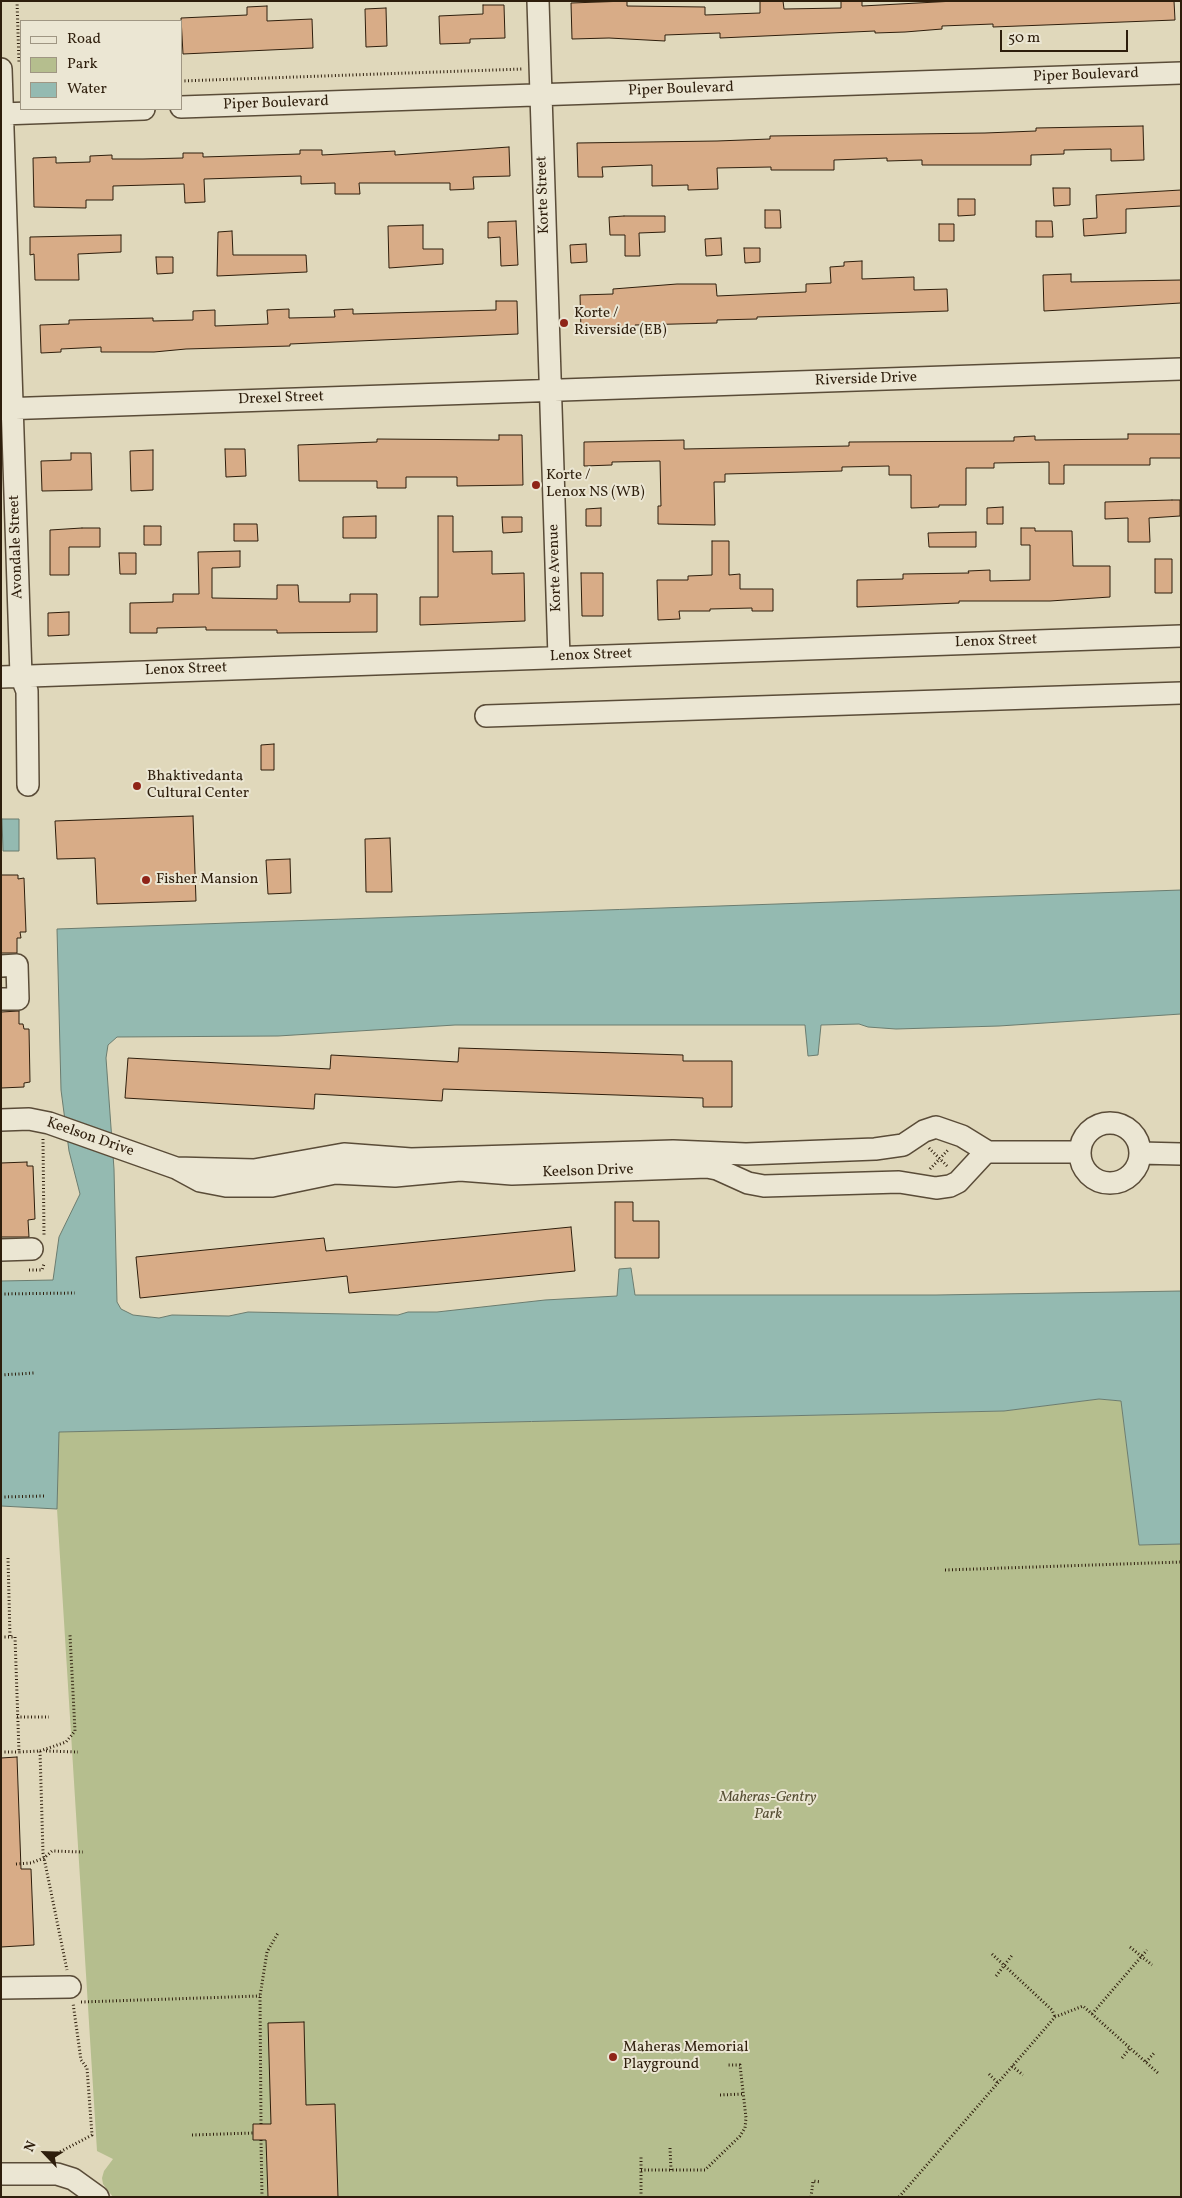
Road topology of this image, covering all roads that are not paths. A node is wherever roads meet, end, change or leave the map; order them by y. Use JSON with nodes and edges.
{"nodes":[{"id":1,"x":538,"y":1,"type":"edge"},
{"id":2,"x":1,"y":69,"type":"edge"},
{"id":3,"x":1181,"y":73,"type":"edge"},
{"id":4,"x":542,"y":95,"type":"junction"},
{"id":5,"x":182,"y":108,"type":"edge"},
{"id":6,"x":116,"y":110,"type":"edge"},
{"id":7,"x":2,"y":114,"type":"edge"},
{"id":8,"x":1181,"y":368,"type":"edge"},
{"id":9,"x":550,"y":390,"type":"junction"},
{"id":10,"x":7,"y":409,"type":"edge"},
{"id":11,"x":1181,"y":636,"type":"edge"},
{"id":12,"x":559,"y":657,"type":"junction"},
{"id":13,"x":11,"y":676,"type":"edge"},
{"id":14,"x":1181,"y":693,"type":"edge"},
{"id":15,"x":486,"y":716,"type":"dead end"},
{"id":16,"x":28,"y":785,"type":"dead end"},
{"id":17,"x":1,"y":966,"type":"edge"},
{"id":18,"x":1,"y":999,"type":"edge"},
{"id":19,"x":1,"y":1120,"type":"edge"},
{"id":20,"x":988,"y":1152,"type":"junction"},
{"id":21,"x":1080,"y":1152,"type":"junction"},
{"id":22,"x":1140,"y":1153,"type":"junction"},
{"id":23,"x":1181,"y":1154,"type":"edge"},
{"id":24,"x":176,"y":1168,"type":"junction"},
{"id":25,"x":40,"y":1248,"type":"road end"},
{"id":26,"x":1,"y":1250,"type":"edge"},
{"id":27,"x":1,"y":1988,"type":"edge"},
{"id":28,"x":76,"y":1995,"type":"road end"},
{"id":29,"x":1,"y":2174,"type":"edge"},
{"id":30,"x":98,"y":2197,"type":"edge"}],
"edges":[{"from":1,"to":4,"type":"street","name":"Korte Street"},
{"from":2,"to":7,"type":"street","name":"Avondale Street"},
{"from":3,"to":4,"type":"street","name":"Piper Boulevard"},
{"from":4,"to":5,"type":"street","name":"Piper Boulevard"},
{"from":4,"to":9,"type":"street","name":"Korte Street"},
{"from":6,"to":7,"type":"street"},
{"from":7,"to":10,"type":"street","name":"Avondale Street"},
{"from":8,"to":9,"type":"street","name":"Riverside Drive"},
{"from":9,"to":10,"type":"street","name":"Drexel Street"},
{"from":9,"to":12,"type":"street","name":"Korte Avenue"},
{"from":10,"to":13,"type":"street","name":"Avondale Street"},
{"from":11,"to":12,"type":"street","name":"Lenox Street"},
{"from":12,"to":13,"type":"street","name":"Lenox Street"},
{"from":13,"to":16,"type":"street","name":"Avondale Street"},
{"from":14,"to":15,"type":"street"},
{"from":17,"to":18,"type":"street"},
{"from":19,"to":24,"type":"street","name":"Keelson Drive"},
{"from":20,"to":21,"type":"street"},
{"from":20,"to":24,"type":"street","name":"Keelson Drive"},
{"from":20,"to":24,"type":"street","name":"Keelson Drive"},
{"from":21,"to":22,"type":"street"},
{"from":21,"to":22,"type":"street"},
{"from":22,"to":23,"type":"street"},
{"from":25,"to":26,"type":"street"},
{"from":27,"to":28,"type":"street"},
{"from":29,"to":30,"type":"street"}]}
